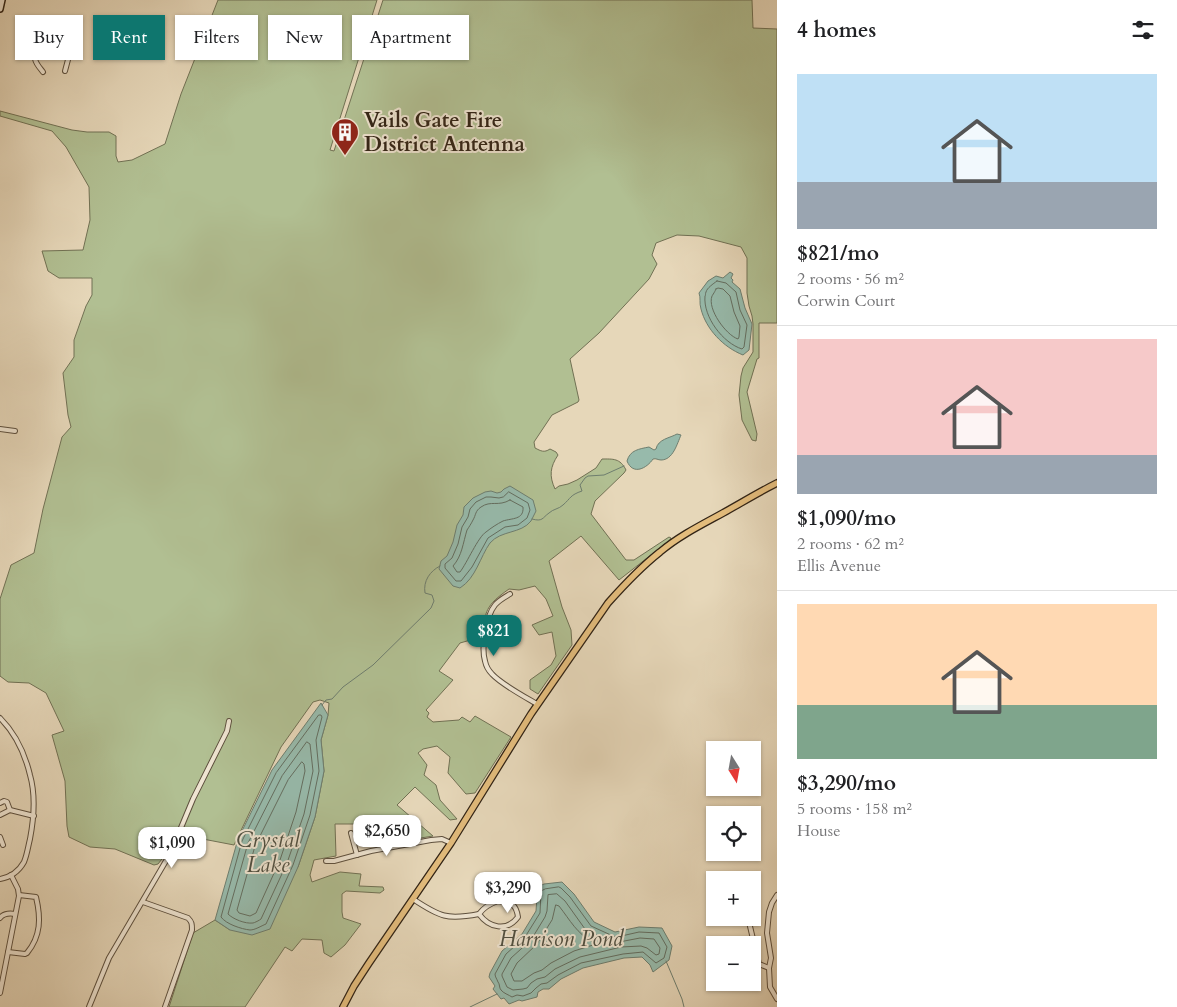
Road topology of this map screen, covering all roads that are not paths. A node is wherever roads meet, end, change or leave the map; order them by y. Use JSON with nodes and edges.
{"nodes":[{"id":1,"x":2,"y":0,"type":"edge"},
{"id":2,"x":0,"y":9,"type":"edge"},
{"id":3,"x":65,"y":71,"type":"dead end"},
{"id":4,"x":43,"y":72,"type":"dead end"},
{"id":5,"x":0,"y":429,"type":"edge"},
{"id":6,"x":15,"y":432,"type":"dead end"},
{"id":7,"x":777,"y":483,"type":"edge"},
{"id":8,"x":510,"y":594,"type":"dead end"},
{"id":9,"x":537,"y":704,"type":"junction"},
{"id":10,"x":0,"y":718,"type":"edge"},
{"id":11,"x":229,"y":721,"type":"dead end"},
{"id":12,"x":0,"y":803,"type":"edge"},
{"id":13,"x":10,"y":810,"type":"junction"},
{"id":14,"x":0,"y":815,"type":"edge"},
{"id":15,"x":34,"y":816,"type":"junction"},
{"id":16,"x":351,"y":833,"type":"dead end"},
{"id":17,"x":0,"y":837,"type":"edge"},
{"id":18,"x":451,"y":843,"type":"junction"},
{"id":19,"x":3,"y":844,"type":"dead end"},
{"id":20,"x":357,"y":854,"type":"junction"},
{"id":21,"x":326,"y":862,"type":"dead end"},
{"id":22,"x":11,"y":875,"type":"junction"},
{"id":23,"x":0,"y":879,"type":"edge"},
{"id":24,"x":777,"y":895,"type":"edge"},
{"id":25,"x":19,"y":896,"type":"junction"},
{"id":26,"x":414,"y":899,"type":"junction"},
{"id":27,"x":142,"y":902,"type":"junction"},
{"id":28,"x":15,"y":914,"type":"junction"},
{"id":29,"x":479,"y":914,"type":"junction"},
{"id":30,"x":0,"y":918,"type":"edge"},
{"id":31,"x":750,"y":926,"type":"edge"},
{"id":32,"x":8,"y":952,"type":"junction"},
{"id":33,"x":769,"y":968,"type":"junction"},
{"id":34,"x":0,"y":993,"type":"edge"},
{"id":35,"x":777,"y":999,"type":"edge"},
{"id":36,"x":89,"y":1007,"type":"edge"},
{"id":37,"x":165,"y":1007,"type":"edge"},
{"id":38,"x":343,"y":1007,"type":"edge"}],
"edges":[{"from":1,"to":2,"type":"main road"},
{"from":3,"to":4,"type":"street"},
{"from":5,"to":6,"type":"street"},
{"from":7,"to":9,"type":"main road"},
{"from":8,"to":9,"type":"street"},
{"from":9,"to":18,"type":"main road"},
{"from":10,"to":15,"type":"street"},
{"from":11,"to":27,"type":"street"},
{"from":12,"to":13,"type":"street"},
{"from":13,"to":14,"type":"street"},
{"from":13,"to":15,"type":"street"},
{"from":15,"to":22,"type":"street"},
{"from":16,"to":20,"type":"street"},
{"from":17,"to":19,"type":"street"},
{"from":18,"to":20,"type":"street"},
{"from":18,"to":26,"type":"main road"},
{"from":20,"to":21,"type":"street"},
{"from":22,"to":23,"type":"street"},
{"from":22,"to":25,"type":"street"},
{"from":24,"to":33,"type":"street"},
{"from":25,"to":28,"type":"street"},
{"from":25,"to":32,"type":"street"},
{"from":26,"to":29,"type":"street"},
{"from":26,"to":38,"type":"main road"},
{"from":27,"to":36,"type":"street"},
{"from":27,"to":37,"type":"street"},
{"from":28,"to":30,"type":"street"},
{"from":28,"to":32,"type":"street"},
{"from":29,"to":29,"type":"street"},
{"from":31,"to":33,"type":"street"},
{"from":32,"to":34,"type":"street"},
{"from":33,"to":35,"type":"street"}]}
